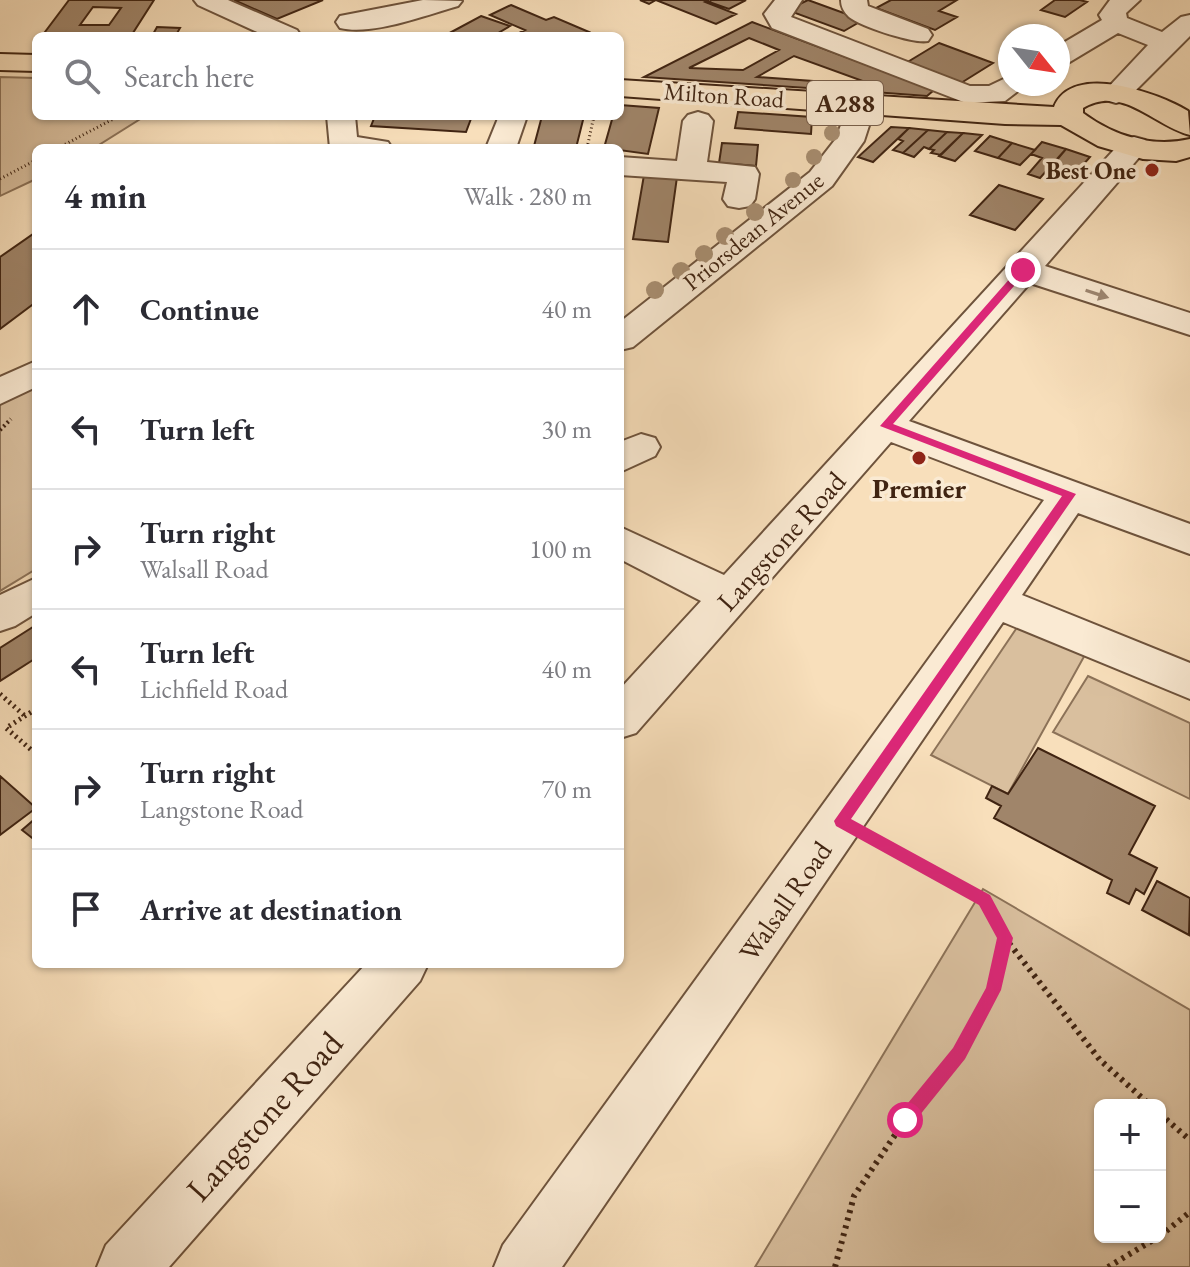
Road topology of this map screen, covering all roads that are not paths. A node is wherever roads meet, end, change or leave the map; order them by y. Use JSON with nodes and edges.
{"nodes":[{"id":1,"x":207,"y":0,"type":"edge"},
{"id":2,"x":789,"y":0,"type":"edge"},
{"id":3,"x":854,"y":0,"type":"edge"},
{"id":4,"x":450,"y":1,"type":"edge"},
{"id":5,"x":1121,"y":11,"type":"edge"},
{"id":6,"x":1190,"y":23,"type":"edge"},
{"id":7,"x":332,"y":28,"type":"edge"},
{"id":8,"x":279,"y":32,"type":"edge"},
{"id":9,"x":386,"y":32,"type":"edge"},
{"id":10,"x":919,"y":35,"type":"dead end"},
{"id":11,"x":1165,"y":43,"type":"junction"},
{"id":12,"x":1070,"y":48,"type":"edge"},
{"id":13,"x":0,"y":62,"type":"edge"},
{"id":14,"x":32,"y":63,"type":"edge"},
{"id":15,"x":624,"y":88,"type":"edge"},
{"id":16,"x":998,"y":93,"type":"edge"},
{"id":17,"x":1116,"y":94,"type":"junction"},
{"id":18,"x":862,"y":104,"type":"junction"},
{"id":19,"x":1068,"y":116,"type":"junction"},
{"id":20,"x":512,"y":120,"type":"edge"},
{"id":21,"x":698,"y":121,"type":"dead end"},
{"id":22,"x":342,"y":136,"type":"edge"},
{"id":23,"x":365,"y":144,"type":"edge"},
{"id":24,"x":502,"y":144,"type":"edge"},
{"id":25,"x":1187,"y":145,"type":"edge"},
{"id":26,"x":1134,"y":146,"type":"junction"},
{"id":27,"x":624,"y":166,"type":"edge"},
{"id":28,"x":691,"y":170,"type":"junction"},
{"id":29,"x":739,"y":199,"type":"dead end"},
{"id":30,"x":1023,"y":270,"type":"junction"},
{"id":31,"x":1190,"y":324,"type":"edge"},
{"id":32,"x":624,"y":336,"type":"edge"},
{"id":33,"x":32,"y":374,"type":"edge"},
{"id":34,"x":0,"y":392,"type":"edge"},
{"id":35,"x":885,"y":426,"type":"junction"},
{"id":36,"x":1070,"y":494,"type":"junction"},
{"id":37,"x":1190,"y":540,"type":"edge"},
{"id":38,"x":624,"y":543,"type":"edge"},
{"id":39,"x":32,"y":595,"type":"edge"},
{"id":40,"x":730,"y":597,"type":"junction"},
{"id":41,"x":995,"y":601,"type":"junction"},
{"id":42,"x":0,"y":615,"type":"edge"},
{"id":43,"x":1190,"y":682,"type":"edge"},
{"id":44,"x":624,"y":716,"type":"edge"},
{"id":45,"x":397,"y":968,"type":"edge"},
{"id":46,"x":128,"y":1267,"type":"edge"},
{"id":47,"x":525,"y":1267,"type":"edge"}],
"edges":[{"from":1,"to":8,"type":"street"},
{"from":2,"to":16,"type":"street"},
{"from":3,"to":10,"type":"street"},
{"from":4,"to":7,"type":"street"},
{"from":4,"to":9,"type":"street"},
{"from":5,"to":11,"type":"street"},
{"from":5,"to":12,"type":"street"},
{"from":6,"to":11,"type":"street"},
{"from":11,"to":17,"type":"street"},
{"from":13,"to":14,"type":"main road"},
{"from":15,"to":18,"type":"main road","name":"Milton Road","number":"A288"},
{"from":17,"to":19,"type":"main road"},
{"from":17,"to":25,"type":"main road"},
{"from":18,"to":19,"type":"main road","name":"Milton Road","number":"A288"},
{"from":18,"to":32,"type":"street","name":"Priorsdean Avenue"},
{"from":19,"to":26,"type":"main road"},
{"from":20,"to":24,"type":"street"},
{"from":21,"to":28,"type":"street"},
{"from":22,"to":23,"type":"street"},
{"from":25,"to":26,"type":"main road"},
{"from":26,"to":30,"type":"street","name":"Langstone Road"},
{"from":27,"to":28,"type":"street"},
{"from":28,"to":29,"type":"street"},
{"from":30,"to":31,"type":"street","one_way":true},
{"from":30,"to":35,"type":"street","name":"Langstone Road"},
{"from":33,"to":34,"type":"street"},
{"from":35,"to":36,"type":"street"},
{"from":35,"to":40,"type":"street","name":"Langstone Road"},
{"from":36,"to":37,"type":"street"},
{"from":36,"to":41,"type":"street","name":"Walsall Road"},
{"from":38,"to":40,"type":"street"},
{"from":39,"to":42,"type":"street"},
{"from":40,"to":44,"type":"street","name":"Langstone Road"},
{"from":41,"to":43,"type":"street"},
{"from":41,"to":47,"type":"street","name":"Walsall Road"},
{"from":45,"to":46,"type":"street","name":"Langstone Road"}]}
